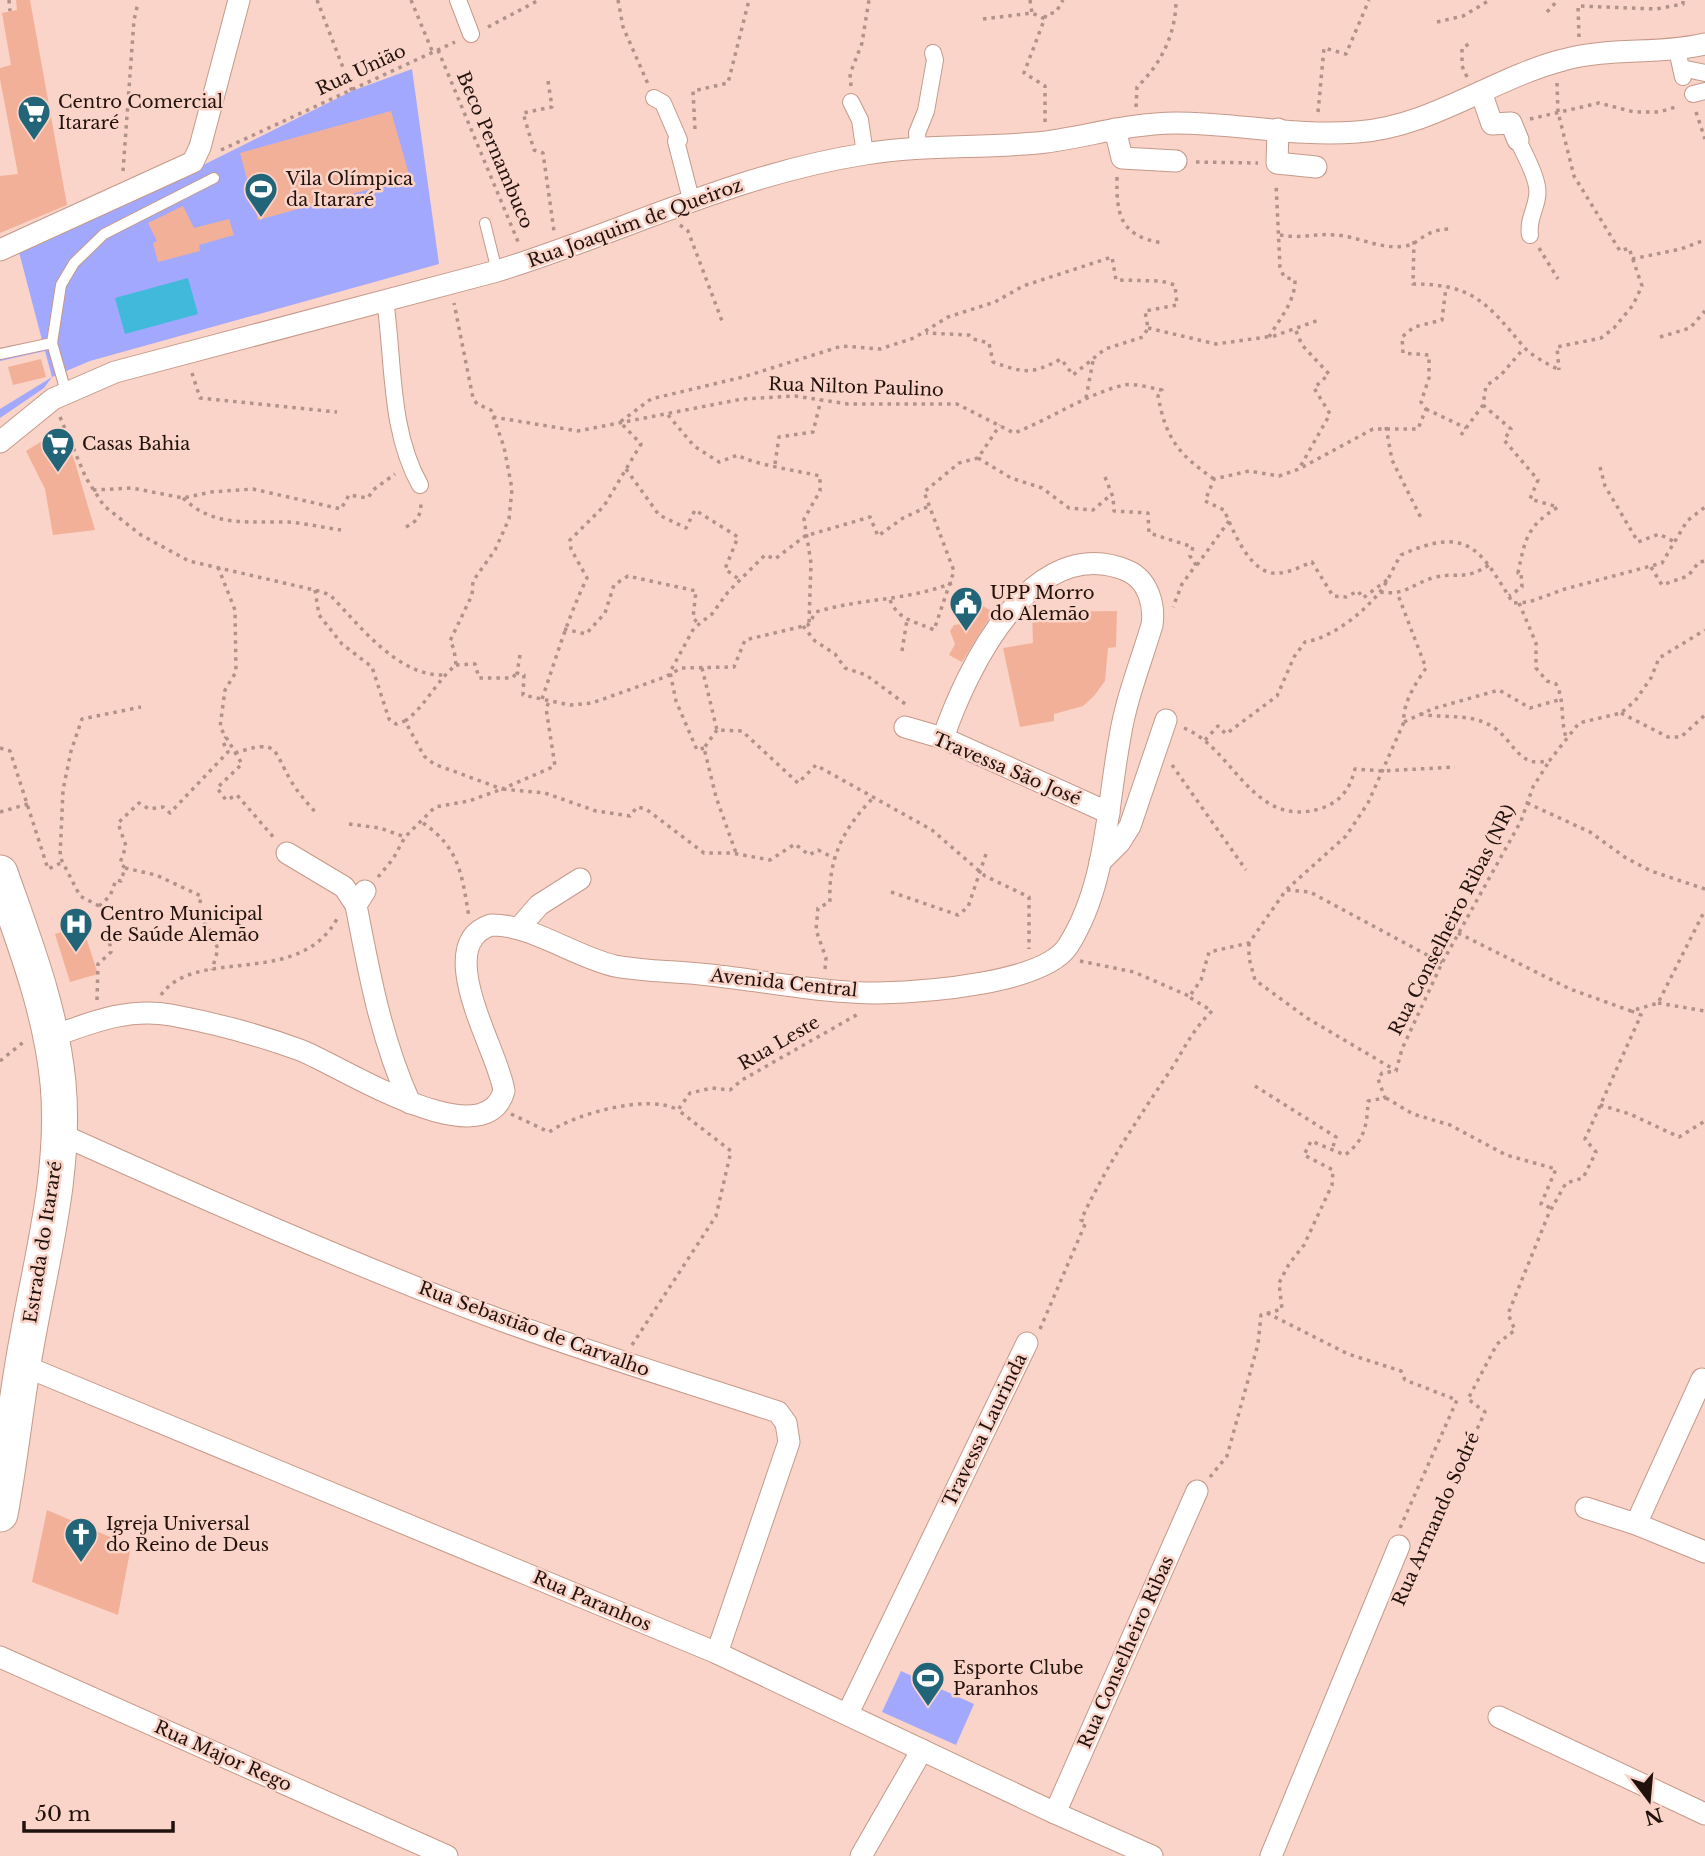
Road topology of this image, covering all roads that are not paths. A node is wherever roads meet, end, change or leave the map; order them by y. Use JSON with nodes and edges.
{"nodes":[{"id":1,"x":239,"y":0,"type":"edge"},
{"id":2,"x":457,"y":0,"type":"edge"},
{"id":3,"x":471,"y":34,"type":"road end"},
{"id":4,"x":1705,"y":44,"type":"edge"},
{"id":5,"x":933,"y":53,"type":"dead end"},
{"id":6,"x":1680,"y":65,"type":"junction"},
{"id":7,"x":1705,"y":73,"type":"edge"},
{"id":8,"x":1478,"y":93,"type":"junction"},
{"id":9,"x":654,"y":98,"type":"road end"},
{"id":10,"x":851,"y":102,"type":"road end"},
{"id":11,"x":1125,"y":128,"type":"junction"},
{"id":12,"x":1278,"y":129,"type":"junction"},
{"id":13,"x":1515,"y":132,"type":"joint"},
{"id":14,"x":918,"y":146,"type":"junction"},
{"id":15,"x":865,"y":154,"type":"junction"},
{"id":16,"x":1176,"y":161,"type":"road end"},
{"id":17,"x":1316,"y":167,"type":"dead end"},
{"id":18,"x":214,"y":178,"type":"dead end"},
{"id":19,"x":682,"y":203,"type":"junction"},
{"id":20,"x":485,"y":223,"type":"dead end"},
{"id":21,"x":1530,"y":235,"type":"road end"},
{"id":22,"x":0,"y":250,"type":"edge"},
{"id":23,"x":497,"y":271,"type":"junction"},
{"id":24,"x":385,"y":300,"type":"junction"},
{"id":25,"x":52,"y":343,"type":"junction"},
{"id":26,"x":0,"y":354,"type":"edge"},
{"id":27,"x":60,"y":395,"type":"junction"},
{"id":28,"x":0,"y":442,"type":"edge"},
{"id":29,"x":420,"y":485,"type":"road end"},
{"id":30,"x":1166,"y":720,"type":"road end"},
{"id":31,"x":905,"y":727,"type":"dead end"},
{"id":32,"x":937,"y":737,"type":"junction"},
{"id":33,"x":1108,"y":813,"type":"junction"},
{"id":34,"x":287,"y":853,"type":"road end"},
{"id":35,"x":1100,"y":862,"type":"junction"},
{"id":36,"x":0,"y":873,"type":"edge"},
{"id":37,"x":580,"y":879,"type":"dead end"},
{"id":38,"x":519,"y":928,"type":"junction"},
{"id":39,"x":51,"y":1037,"type":"junction"},
{"id":40,"x":410,"y":1103,"type":"junction"},
{"id":41,"x":58,"y":1133,"type":"junction"},
{"id":42,"x":1027,"y":1343,"type":"road end"},
{"id":43,"x":22,"y":1365,"type":"junction"},
{"id":44,"x":1702,"y":1379,"type":"dead end"},
{"id":45,"x":6,"y":1460,"type":"edge"},
{"id":46,"x":1197,"y":1490,"type":"road end"},
{"id":47,"x":1586,"y":1508,"type":"dead end"},
{"id":48,"x":0,"y":1514,"type":"edge"},
{"id":49,"x":1636,"y":1524,"type":"junction"},
{"id":50,"x":1406,"y":1543,"type":"road end"},
{"id":51,"x":1705,"y":1552,"type":"edge"},
{"id":52,"x":717,"y":1653,"type":"junction"},
{"id":53,"x":0,"y":1657,"type":"edge"},
{"id":54,"x":848,"y":1713,"type":"junction"},
{"id":55,"x":1499,"y":1717,"type":"dead end"},
{"id":56,"x":922,"y":1750,"type":"junction"},
{"id":57,"x":1055,"y":1814,"type":"junction"},
{"id":58,"x":1705,"y":1814,"type":"edge"},
{"id":59,"x":447,"y":1856,"type":"edge"},
{"id":60,"x":861,"y":1856,"type":"edge"},
{"id":61,"x":1152,"y":1856,"type":"edge"},
{"id":62,"x":1271,"y":1856,"type":"edge"}],
"edges":[{"from":1,"to":22,"type":"street"},
{"from":2,"to":3,"type":"street"},
{"from":4,"to":6,"type":"street","name":"Rua Joaquim de Queiroz"},
{"from":5,"to":14,"type":"street"},
{"from":6,"to":7,"type":"street"},
{"from":6,"to":8,"type":"street","name":"Rua Joaquim de Queiroz"},
{"from":8,"to":12,"type":"street","name":"Rua Joaquim de Queiroz"},
{"from":8,"to":13,"type":"street"},
{"from":9,"to":19,"type":"street"},
{"from":10,"to":15,"type":"street"},
{"from":11,"to":12,"type":"street","name":"Rua Joaquim de Queiroz"},
{"from":11,"to":14,"type":"street","name":"Rua Joaquim de Queiroz"},
{"from":11,"to":16,"type":"street"},
{"from":12,"to":17,"type":"street"},
{"from":13,"to":21,"type":"street"},
{"from":14,"to":15,"type":"street","name":"Rua Joaquim de Queiroz"},
{"from":15,"to":19,"type":"street","name":"Rua Joaquim de Queiroz"},
{"from":18,"to":25,"type":"lane"},
{"from":19,"to":23,"type":"street","name":"Rua Joaquim de Queiroz"},
{"from":20,"to":23,"type":"lane"},
{"from":23,"to":24,"type":"street","name":"Rua Joaquim de Queiroz"},
{"from":24,"to":27,"type":"street","name":"Rua Joaquim de Queiroz"},
{"from":24,"to":29,"type":"street"},
{"from":25,"to":26,"type":"lane"},
{"from":25,"to":27,"type":"lane"},
{"from":27,"to":28,"type":"street","name":"Rua Joaquim de Queiroz"},
{"from":30,"to":35,"type":"street"},
{"from":31,"to":32,"type":"street","name":"Travessa São José"},
{"from":32,"to":33,"type":"street","name":"Travessa São José"},
{"from":32,"to":33,"type":"street"},
{"from":33,"to":35,"type":"street"},
{"from":34,"to":40,"type":"street"},
{"from":35,"to":38,"type":"street","name":"Avenida Central"},
{"from":36,"to":39,"type":"main road","name":"Estrada do Itararé"},
{"from":37,"to":38,"type":"street"},
{"from":38,"to":40,"type":"street","name":"Avenida Central"},
{"from":39,"to":40,"type":"street"},
{"from":39,"to":41,"type":"main road","name":"Estrada do Itararé"},
{"from":41,"to":43,"type":"main road","name":"Estrada do Itararé"},
{"from":41,"to":52,"type":"street","name":"Rua Sebastião de Carvalho"},
{"from":42,"to":54,"type":"street","name":"Travessa Laurinda"},
{"from":43,"to":45,"type":"main road","name":"Estrada do Itararé"},
{"from":43,"to":52,"type":"street","name":"Rua Paranhos"},
{"from":44,"to":49,"type":"street"},
{"from":45,"to":48,"type":"main road","name":"Estrada do Itararé"},
{"from":46,"to":57,"type":"street","name":"Rua Conselheiro Ribas"},
{"from":47,"to":49,"type":"street"},
{"from":49,"to":51,"type":"street"},
{"from":50,"to":62,"type":"street","name":"Rua Armando Sodré"},
{"from":52,"to":54,"type":"street","name":"Rua Paranhos"},
{"from":53,"to":59,"type":"street","name":"Rua Major Rego"},
{"from":54,"to":56,"type":"street","name":"Rua Paranhos"},
{"from":55,"to":58,"type":"street"},
{"from":56,"to":57,"type":"street","name":"Rua Paranhos"},
{"from":56,"to":60,"type":"street"},
{"from":57,"to":61,"type":"street","name":"Rua Paranhos"}]}
